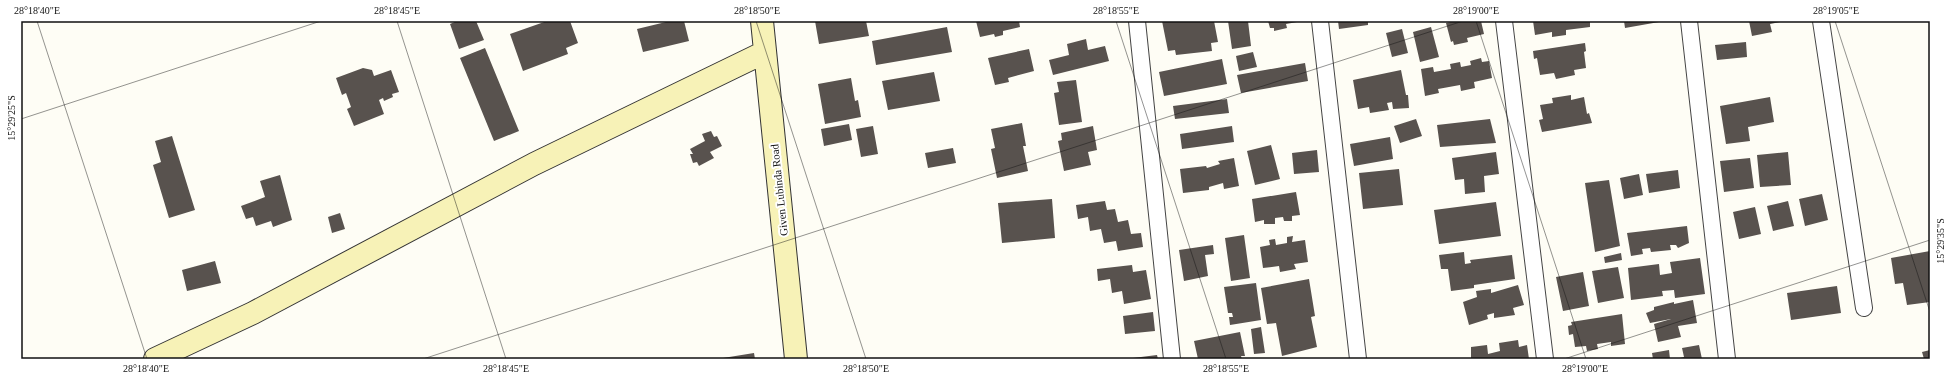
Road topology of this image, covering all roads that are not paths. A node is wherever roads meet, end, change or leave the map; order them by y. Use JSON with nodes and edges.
{"nodes":[{"id":1,"x":762,"y":21,"type":"edge"},
{"id":2,"x":1137,"y":21,"type":"edge"},
{"id":3,"x":1320,"y":21,"type":"edge"},
{"id":4,"x":1504,"y":21,"type":"edge"},
{"id":5,"x":1689,"y":21,"type":"edge"},
{"id":6,"x":1821,"y":21,"type":"edge"},
{"id":7,"x":764,"y":52,"type":"junction"},
{"id":8,"x":1864,"y":308,"type":"dead end"},
{"id":9,"x":155,"y":359,"type":"edge"},
{"id":10,"x":796,"y":359,"type":"edge"},
{"id":11,"x":1172,"y":359,"type":"edge"},
{"id":12,"x":1358,"y":359,"type":"edge"},
{"id":13,"x":1545,"y":359,"type":"edge"},
{"id":14,"x":1727,"y":359,"type":"edge"}],
"edges":[{"from":1,"to":7,"type":"street","name":"Given Lubinda Road"},
{"from":2,"to":11,"type":"street"},
{"from":3,"to":12,"type":"street"},
{"from":4,"to":13,"type":"street"},
{"from":5,"to":14,"type":"street"},
{"from":6,"to":8,"type":"street"},
{"from":7,"to":9,"type":"street"},
{"from":7,"to":10,"type":"street","name":"Given Lubinda Road"}]}
